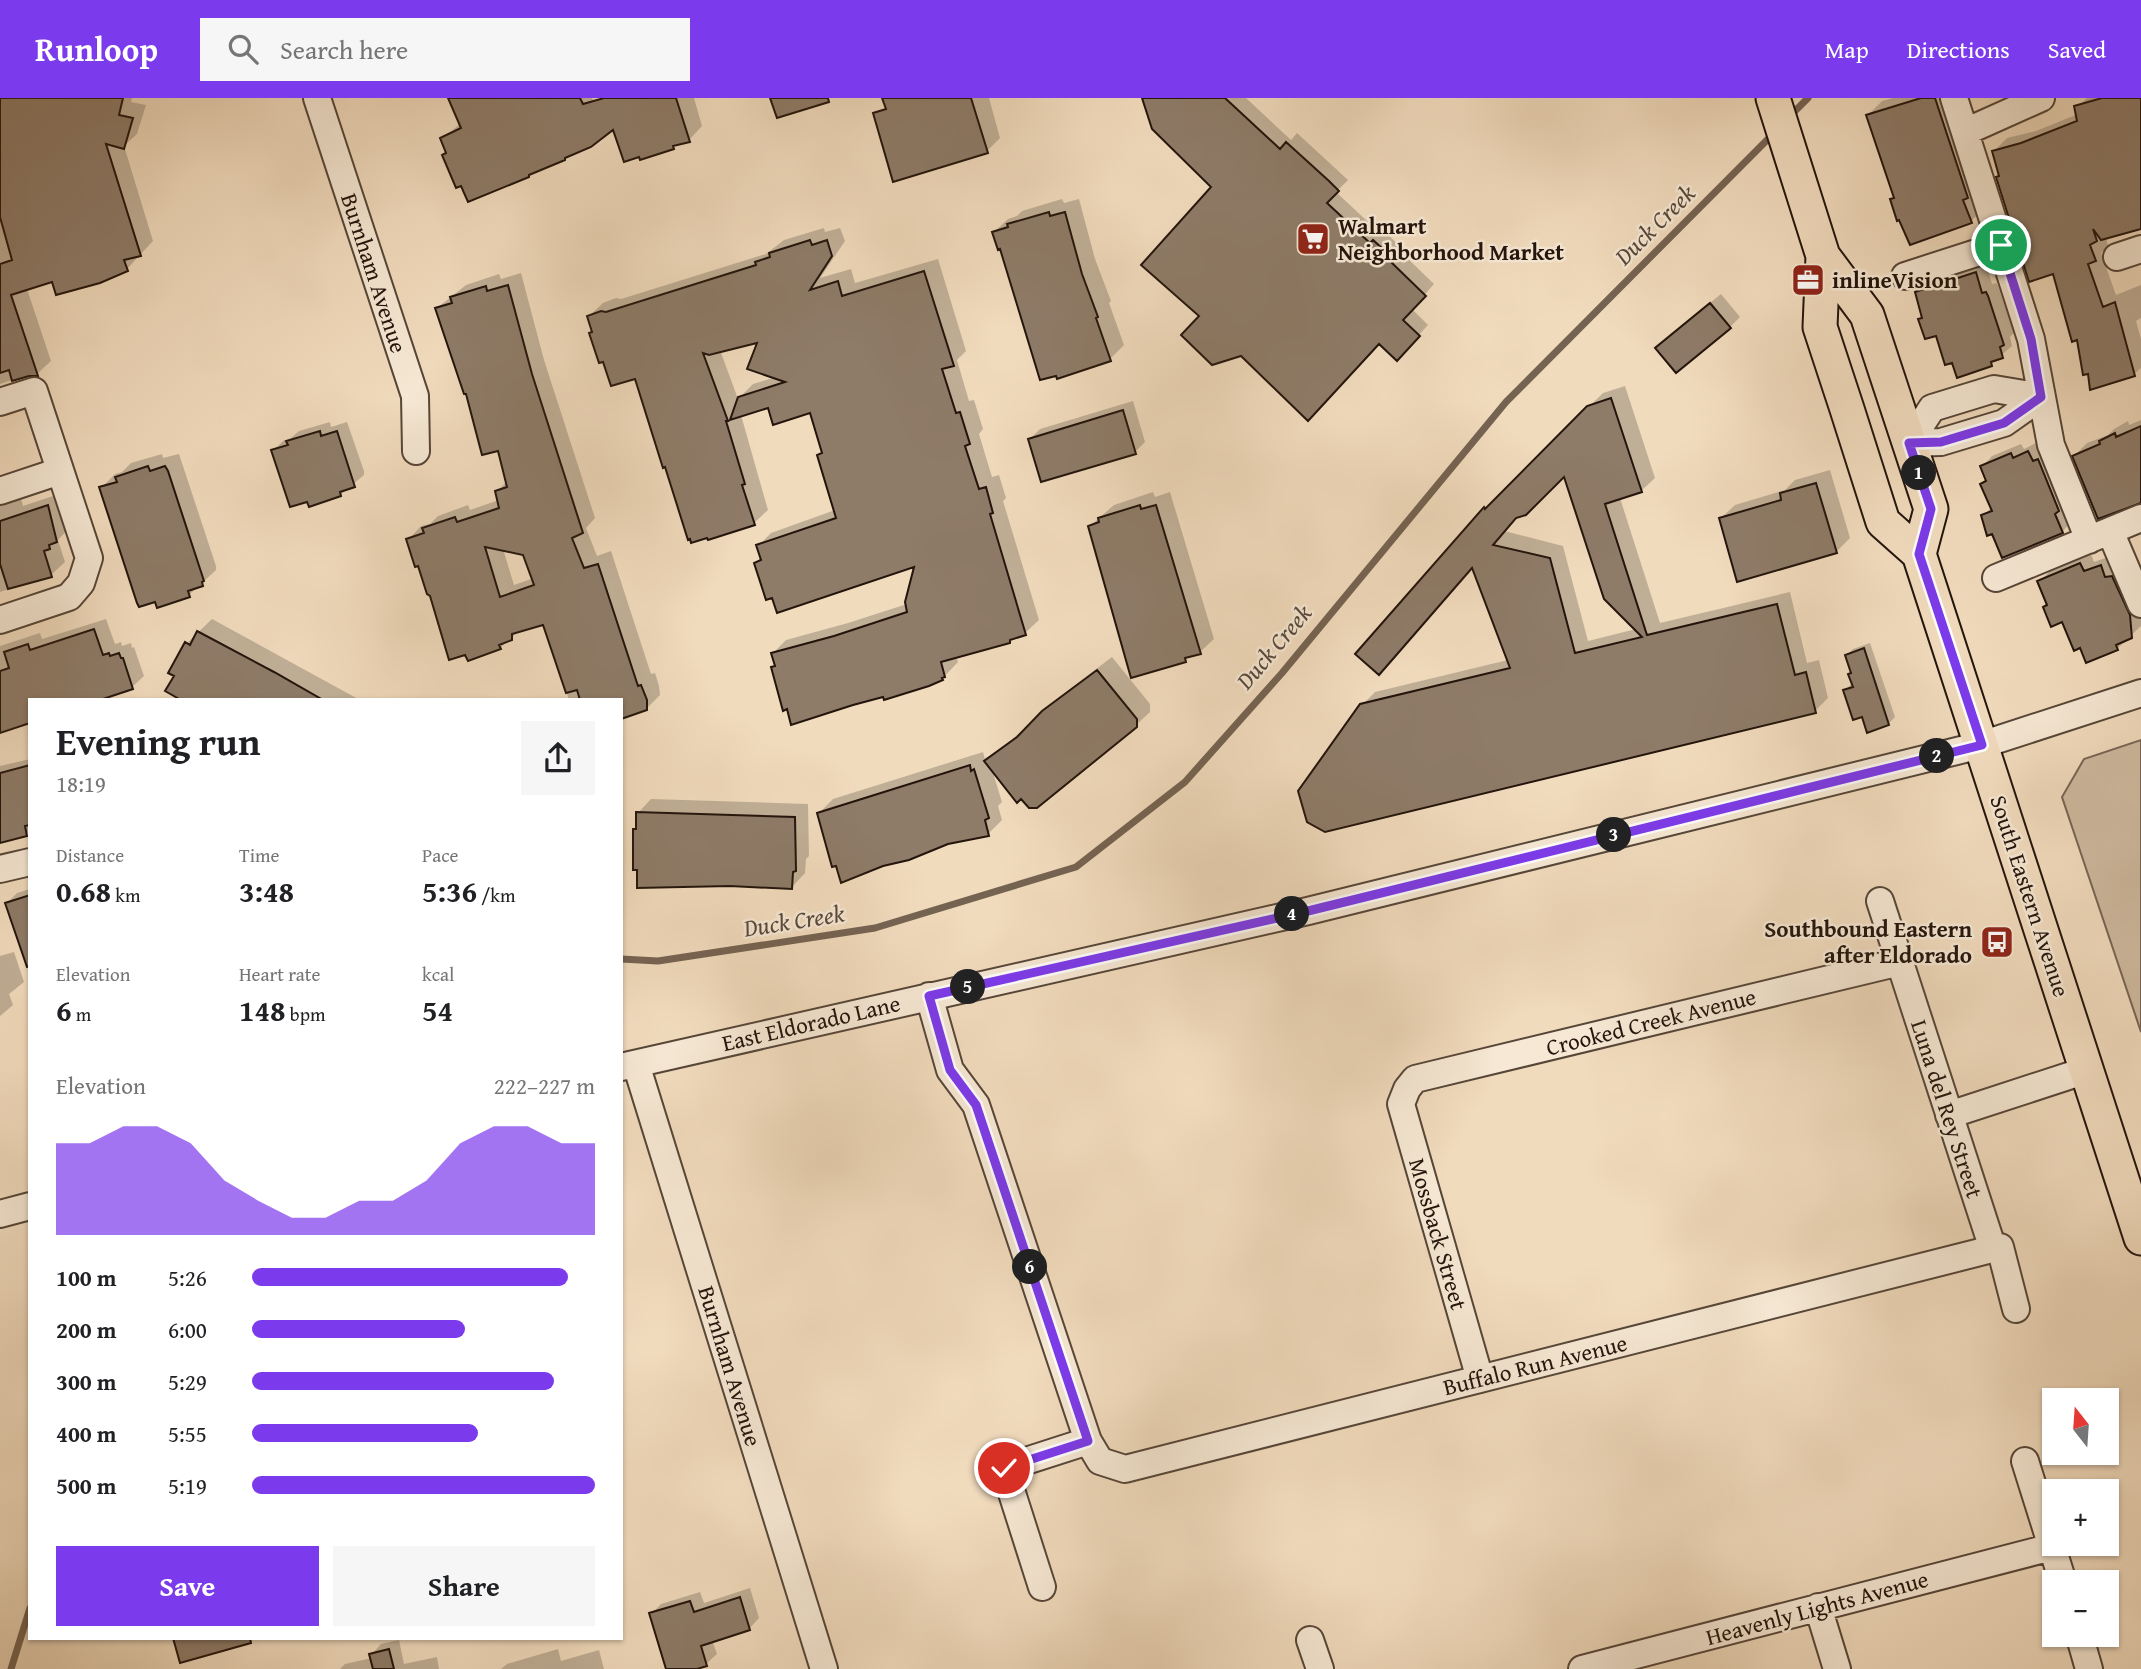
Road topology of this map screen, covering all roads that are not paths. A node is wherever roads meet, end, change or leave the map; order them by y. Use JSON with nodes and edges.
{"nodes":[{"id":1,"x":317,"y":98,"type":"edge"},
{"id":2,"x":1773,"y":98,"type":"edge"},
{"id":3,"x":1954,"y":98,"type":"edge"},
{"id":4,"x":2040,"y":98,"type":"edge"},
{"id":5,"x":1965,"y":132,"type":"junction"},
{"id":6,"x":2001,"y":245,"type":"junction"},
{"id":7,"x":1824,"y":256,"type":"junction"},
{"id":8,"x":1905,"y":276,"type":"dead end"},
{"id":9,"x":1821,"y":327,"type":"junction"},
{"id":10,"x":2041,"y":397,"type":"junction"},
{"id":11,"x":0,"y":402,"type":"edge"},
{"id":12,"x":1909,"y":443,"type":"junction"},
{"id":13,"x":416,"y":451,"type":"dead end"},
{"id":14,"x":60,"y":471,"type":"junction"},
{"id":15,"x":0,"y":491,"type":"edge"},
{"id":16,"x":2141,"y":518,"type":"edge"},
{"id":17,"x":2099,"y":535,"type":"junction"},
{"id":18,"x":1919,"y":554,"type":"junction"},
{"id":19,"x":1996,"y":578,"type":"dead end"},
{"id":20,"x":2141,"y":604,"type":"edge"},
{"id":21,"x":0,"y":620,"type":"edge"},
{"id":22,"x":2141,"y":693,"type":"edge"},
{"id":23,"x":1982,"y":745,"type":"junction"},
{"id":24,"x":28,"y":862,"type":"edge"},
{"id":25,"x":0,"y":869,"type":"edge"},
{"id":26,"x":1880,"y":901,"type":"dead end"},
{"id":27,"x":1900,"y":962,"type":"junction"},
{"id":28,"x":929,"y":996,"type":"junction"},
{"id":29,"x":629,"y":1066,"type":"edge"},
{"id":30,"x":2087,"y":1070,"type":"junction"},
{"id":31,"x":1407,"y":1089,"type":"joint"},
{"id":32,"x":1949,"y":1115,"type":"junction"},
{"id":33,"x":28,"y":1206,"type":"edge"},
{"id":34,"x":0,"y":1213,"type":"edge"},
{"id":35,"x":2141,"y":1238,"type":"edge"},
{"id":36,"x":1993,"y":1249,"type":"junction"},
{"id":37,"x":2016,"y":1308,"type":"dead end"},
{"id":38,"x":1480,"y":1379,"type":"junction"},
{"id":39,"x":1088,"y":1441,"type":"junction"},
{"id":40,"x":2025,"y":1461,"type":"dead end"},
{"id":41,"x":2042,"y":1515,"type":"edge"},
{"id":42,"x":2042,"y":1550,"type":"edge"},
{"id":43,"x":1042,"y":1587,"type":"dead end"},
{"id":44,"x":1818,"y":1607,"type":"junction"},
{"id":45,"x":1310,"y":1640,"type":"dead end"},
{"id":46,"x":2083,"y":1647,"type":"edge"},
{"id":47,"x":824,"y":1669,"type":"edge"},
{"id":48,"x":1320,"y":1669,"type":"edge"},
{"id":49,"x":1582,"y":1669,"type":"edge"},
{"id":50,"x":1837,"y":1669,"type":"edge"},
{"id":51,"x":2090,"y":1669,"type":"edge"}],
"edges":[{"from":1,"to":13,"type":"street","name":"Burnham Avenue"},
{"from":2,"to":7,"type":"main road"},
{"from":3,"to":5,"type":"street"},
{"from":4,"to":5,"type":"street"},
{"from":5,"to":6,"type":"street"},
{"from":6,"to":8,"type":"street"},
{"from":6,"to":10,"type":"street"},
{"from":7,"to":9,"type":"main road"},
{"from":7,"to":12,"type":"main road"},
{"from":9,"to":12,"type":"main road"},
{"from":9,"to":18,"type":"main road"},
{"from":10,"to":12,"type":"street"},
{"from":10,"to":12,"type":"street"},
{"from":10,"to":17,"type":"street"},
{"from":11,"to":14,"type":"street"},
{"from":12,"to":18,"type":"main road"},
{"from":14,"to":15,"type":"street"},
{"from":14,"to":21,"type":"street"},
{"from":16,"to":17,"type":"street"},
{"from":17,"to":19,"type":"street"},
{"from":17,"to":20,"type":"street"},
{"from":18,"to":23,"type":"main road","name":"South Eastern Avenue"},
{"from":22,"to":23,"type":"street","name":"East Eldorado Lane"},
{"from":23,"to":28,"type":"street","name":"East Eldorado Lane"},
{"from":23,"to":30,"type":"main road","name":"South Eastern Avenue"},
{"from":24,"to":25,"type":"street"},
{"from":26,"to":27,"type":"street","name":"Luna del Rey Street"},
{"from":27,"to":31,"type":"street","name":"Crooked Creek Avenue"},
{"from":27,"to":32,"type":"street","name":"Luna del Rey Street"},
{"from":28,"to":29,"type":"street","name":"East Eldorado Lane"},
{"from":28,"to":39,"type":"street"},
{"from":29,"to":47,"type":"street","name":"Burnham Avenue"},
{"from":30,"to":32,"type":"street"},
{"from":30,"to":35,"type":"main road","name":"South Eastern Avenue"},
{"from":31,"to":38,"type":"street","name":"Mossback Street"},
{"from":32,"to":36,"type":"street","name":"Luna del Rey Street"},
{"from":33,"to":34,"type":"street"},
{"from":36,"to":37,"type":"street","name":"Luna del Rey Street"},
{"from":36,"to":38,"type":"street","name":"Buffalo Run Avenue"},
{"from":38,"to":39,"type":"street","name":"Buffalo Run Avenue"},
{"from":39,"to":43,"type":"street"},
{"from":40,"to":41,"type":"street"},
{"from":42,"to":44,"type":"street","name":"Heavenly Lights Avenue"},
{"from":44,"to":49,"type":"street","name":"Heavenly Lights Avenue"},
{"from":44,"to":50,"type":"street"},
{"from":45,"to":48,"type":"street"},
{"from":46,"to":51,"type":"street"}]}
